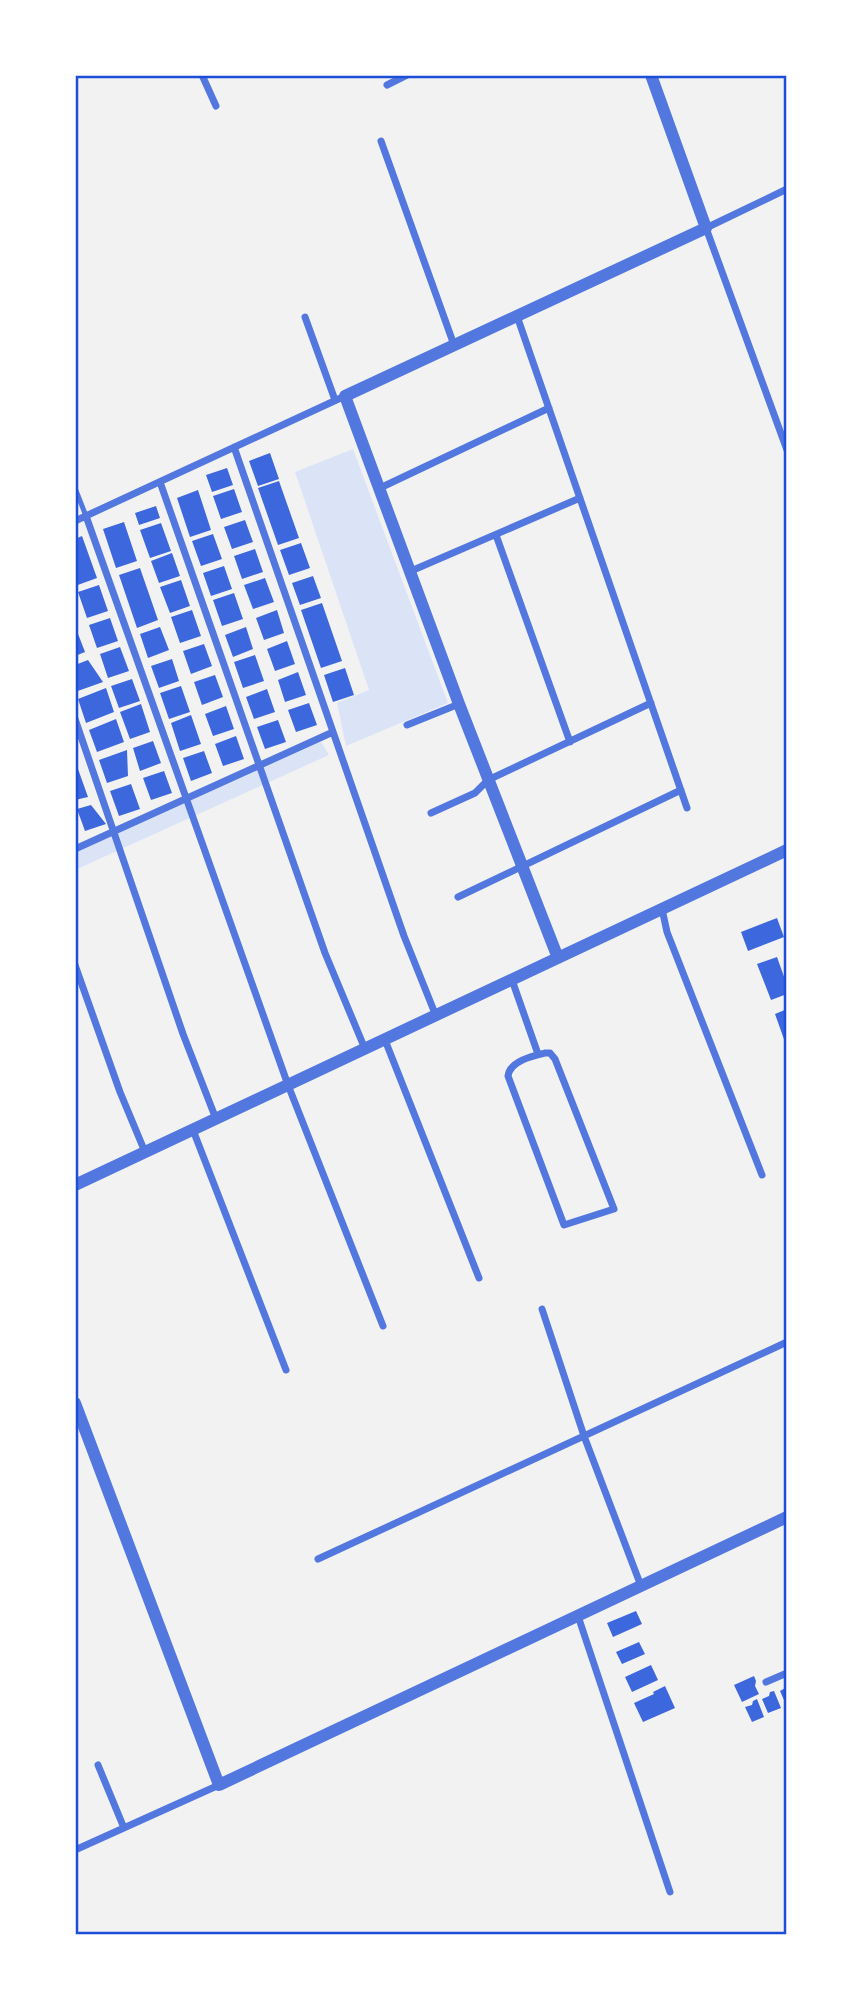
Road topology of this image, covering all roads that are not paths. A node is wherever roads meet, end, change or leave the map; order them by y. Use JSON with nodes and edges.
{"nodes":[{"id":1,"x":202,"y":75,"type":"edge"},
{"id":2,"x":407,"y":75,"type":"edge"},
{"id":3,"x":651,"y":75,"type":"edge"},
{"id":4,"x":387,"y":85,"type":"dead end"},
{"id":5,"x":216,"y":106,"type":"dead end"},
{"id":6,"x":381,"y":141,"type":"dead end"},
{"id":7,"x":787,"y":189,"type":"edge"},
{"id":8,"x":706,"y":228,"type":"junction"},
{"id":9,"x":517,"y":316,"type":"junction"},
{"id":10,"x":305,"y":317,"type":"dead end"},
{"id":11,"x":454,"y":345,"type":"junction"},
{"id":12,"x":340,"y":398,"type":"junction"},
{"id":13,"x":549,"y":408,"type":"junction"},
{"id":14,"x":234,"y":447,"type":"junction"},
{"id":15,"x":787,"y":450,"type":"edge"},
{"id":16,"x":160,"y":482,"type":"junction"},
{"id":17,"x":75,"y":488,"type":"edge"},
{"id":18,"x":380,"y":488,"type":"junction"},
{"id":19,"x":580,"y":498,"type":"junction"},
{"id":20,"x":86,"y":516,"type":"junction"},
{"id":21,"x":75,"y":521,"type":"edge"},
{"id":22,"x":496,"y":535,"type":"junction"},
{"id":23,"x":411,"y":571,"type":"junction"},
{"id":24,"x":651,"y":703,"type":"junction"},
{"id":25,"x":459,"y":704,"type":"junction"},
{"id":26,"x":75,"y":719,"type":"edge"},
{"id":27,"x":407,"y":725,"type":"dead end"},
{"id":28,"x":333,"y":732,"type":"junction"},
{"id":29,"x":570,"y":742,"type":"junction"},
{"id":30,"x":260,"y":766,"type":"junction"},
{"id":31,"x":488,"y":780,"type":"junction"},
{"id":32,"x":681,"y":790,"type":"junction"},
{"id":33,"x":186,"y":799,"type":"junction"},
{"id":34,"x":687,"y":808,"type":"dead end"},
{"id":35,"x":431,"y":813,"type":"dead end"},
{"id":36,"x":113,"y":832,"type":"junction"},
{"id":37,"x":75,"y":849,"type":"edge"},
{"id":38,"x":787,"y":850,"type":"edge"},
{"id":39,"x":521,"y":866,"type":"junction"},
{"id":40,"x":458,"y":897,"type":"dead end"},
{"id":41,"x":662,"y":909,"type":"junction"},
{"id":42,"x":558,"y":958,"type":"junction"},
{"id":43,"x":75,"y":965,"type":"edge"},
{"id":44,"x":512,"y":981,"type":"junction"},
{"id":45,"x":436,"y":1016,"type":"junction"},
{"id":46,"x":385,"y":1040,"type":"junction"},
{"id":47,"x":365,"y":1049,"type":"junction"},
{"id":48,"x":538,"y":1054,"type":"junction"},
{"id":49,"x":288,"y":1085,"type":"junction"},
{"id":50,"x":216,"y":1119,"type":"junction"},
{"id":51,"x":193,"y":1130,"type":"junction"},
{"id":52,"x":145,"y":1152,"type":"junction"},
{"id":53,"x":762,"y":1175,"type":"dead end"},
{"id":54,"x":75,"y":1185,"type":"edge"},
{"id":55,"x":479,"y":1278,"type":"dead end"},
{"id":56,"x":542,"y":1308,"type":"dead end"},
{"id":57,"x":383,"y":1326,"type":"dead end"},
{"id":58,"x":787,"y":1342,"type":"edge"},
{"id":59,"x":286,"y":1370,"type":"dead end"},
{"id":60,"x":75,"y":1403,"type":"edge"},
{"id":61,"x":584,"y":1436,"type":"junction"},
{"id":62,"x":787,"y":1517,"type":"edge"},
{"id":63,"x":318,"y":1559,"type":"dead end"},
{"id":64,"x":641,"y":1586,"type":"junction"},
{"id":65,"x":578,"y":1616,"type":"junction"},
{"id":66,"x":787,"y":1673,"type":"edge"},
{"id":67,"x":766,"y":1682,"type":"dead end"},
{"id":68,"x":98,"y":1765,"type":"dead end"},
{"id":69,"x":219,"y":1785,"type":"junction"},
{"id":70,"x":124,"y":1828,"type":"junction"},
{"id":71,"x":75,"y":1850,"type":"edge"},
{"id":72,"x":670,"y":1892,"type":"dead end"}],
"edges":[{"from":1,"to":5,"type":"street"},
{"from":2,"to":4,"type":"street"},
{"from":3,"to":8,"type":"street"},
{"from":6,"to":11,"type":"street"},
{"from":7,"to":8,"type":"street"},
{"from":8,"to":9,"type":"street"},
{"from":8,"to":15,"type":"street"},
{"from":9,"to":11,"type":"street"},
{"from":9,"to":13,"type":"street"},
{"from":10,"to":12,"type":"street"},
{"from":11,"to":12,"type":"street"},
{"from":12,"to":14,"type":"street"},
{"from":12,"to":18,"type":"street"},
{"from":13,"to":18,"type":"street"},
{"from":13,"to":19,"type":"street"},
{"from":14,"to":16,"type":"street"},
{"from":14,"to":28,"type":"street"},
{"from":16,"to":20,"type":"street"},
{"from":16,"to":30,"type":"street"},
{"from":17,"to":20,"type":"lane"},
{"from":18,"to":23,"type":"street"},
{"from":19,"to":22,"type":"street"},
{"from":19,"to":24,"type":"street"},
{"from":20,"to":21,"type":"street"},
{"from":20,"to":33,"type":"street"},
{"from":22,"to":23,"type":"street"},
{"from":22,"to":29,"type":"street"},
{"from":23,"to":25,"type":"street"},
{"from":24,"to":29,"type":"street"},
{"from":24,"to":32,"type":"street"},
{"from":25,"to":27,"type":"street"},
{"from":25,"to":31,"type":"street"},
{"from":26,"to":36,"type":"street"},
{"from":28,"to":30,"type":"street"},
{"from":28,"to":45,"type":"street"},
{"from":29,"to":31,"type":"street"},
{"from":30,"to":33,"type":"street"},
{"from":30,"to":47,"type":"street"},
{"from":31,"to":35,"type":"street"},
{"from":31,"to":39,"type":"street"},
{"from":32,"to":34,"type":"street"},
{"from":32,"to":39,"type":"street"},
{"from":33,"to":36,"type":"street"},
{"from":33,"to":49,"type":"street"},
{"from":36,"to":37,"type":"street"},
{"from":36,"to":50,"type":"street"},
{"from":38,"to":41,"type":"street"},
{"from":39,"to":40,"type":"street"},
{"from":39,"to":42,"type":"street"},
{"from":41,"to":42,"type":"street"},
{"from":41,"to":53,"type":"street"},
{"from":42,"to":44,"type":"street"},
{"from":43,"to":52,"type":"street"},
{"from":44,"to":45,"type":"street"},
{"from":44,"to":48,"type":"street"},
{"from":45,"to":46,"type":"street"},
{"from":46,"to":47,"type":"street"},
{"from":46,"to":55,"type":"street"},
{"from":47,"to":49,"type":"street"},
{"from":48,"to":48,"type":"street"},
{"from":49,"to":50,"type":"street"},
{"from":49,"to":57,"type":"street"},
{"from":50,"to":51,"type":"street"},
{"from":51,"to":52,"type":"street"},
{"from":51,"to":59,"type":"street"},
{"from":52,"to":54,"type":"street"},
{"from":56,"to":61,"type":"street"},
{"from":58,"to":61,"type":"street"},
{"from":60,"to":69,"type":"street"},
{"from":61,"to":63,"type":"street"},
{"from":61,"to":64,"type":"street"},
{"from":62,"to":64,"type":"street"},
{"from":64,"to":65,"type":"street"},
{"from":65,"to":69,"type":"street"},
{"from":65,"to":72,"type":"street"},
{"from":66,"to":67,"type":"street"},
{"from":68,"to":70,"type":"street"},
{"from":69,"to":70,"type":"street"},
{"from":70,"to":71,"type":"street"}]}
